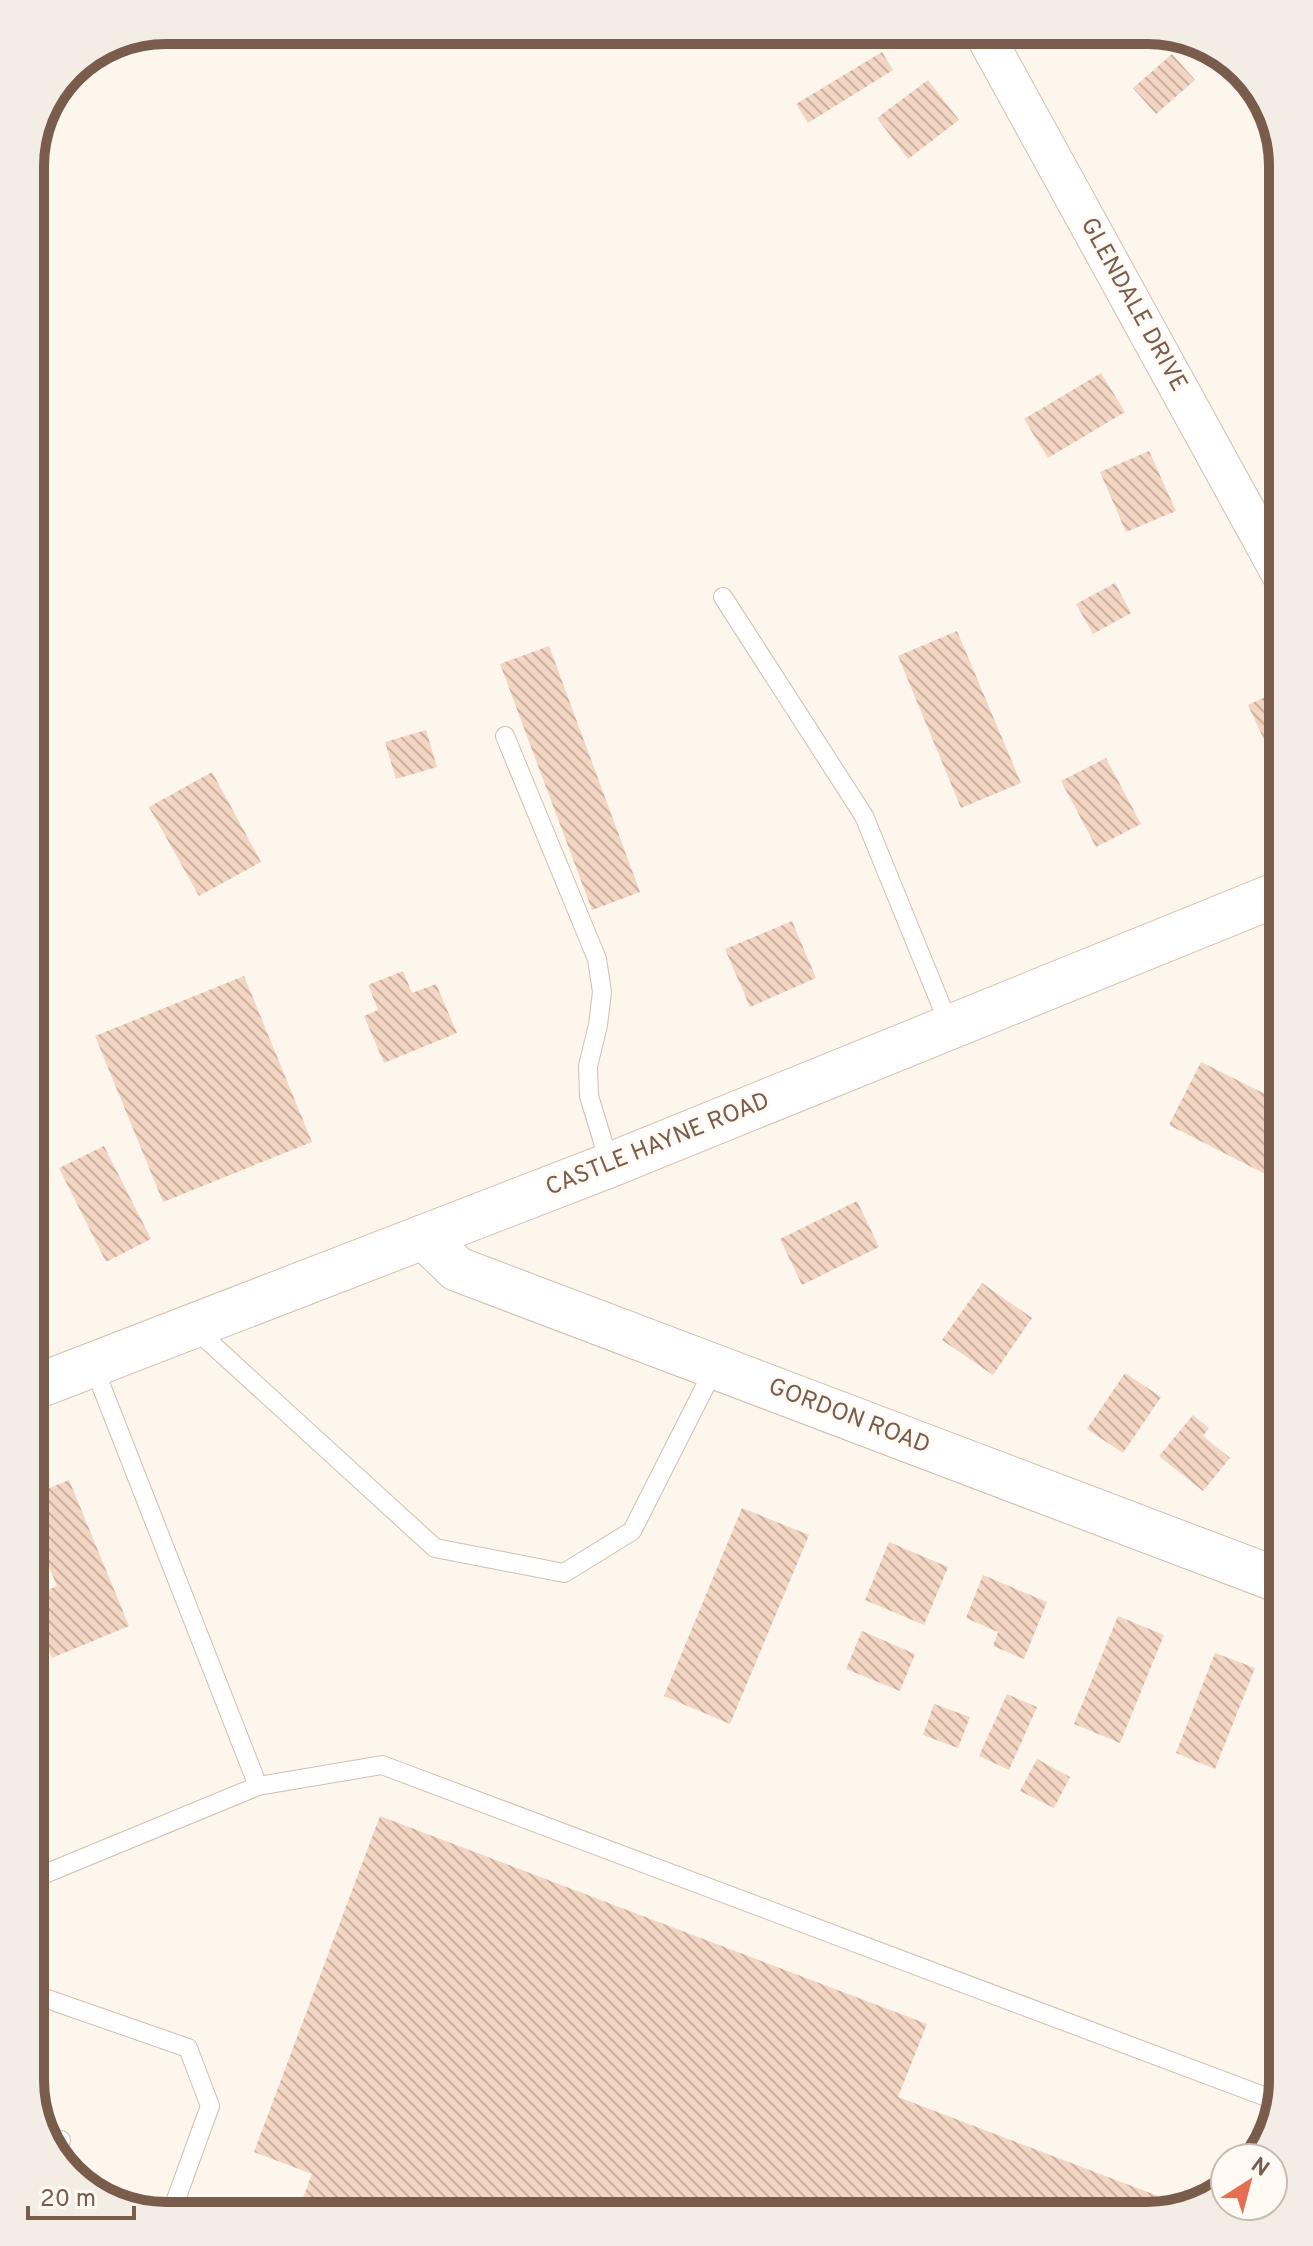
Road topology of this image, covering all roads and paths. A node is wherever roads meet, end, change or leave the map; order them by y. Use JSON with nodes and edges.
{"nodes":[{"id":1,"x":990,"y":44,"type":"edge"},
{"id":2,"x":1269,"y":553,"type":"edge"},
{"id":3,"x":723,"y":597,"type":"dead end"},
{"id":4,"x":505,"y":736,"type":"dead end"},
{"id":5,"x":1269,"y":898,"type":"edge"},
{"id":6,"x":950,"y":1027,"type":"junction"},
{"id":7,"x":610,"y":1165,"type":"junction"},
{"id":8,"x":424,"y":1237,"type":"junction"},
{"id":9,"x":192,"y":1326,"type":"junction"},
{"id":10,"x":93,"y":1365,"type":"junction"},
{"id":11,"x":715,"y":1367,"type":"junction"},
{"id":12,"x":44,"y":1384,"type":"edge"},
{"id":13,"x":1269,"y":1577,"type":"edge"},
{"id":14,"x":258,"y":1786,"type":"junction"},
{"id":15,"x":44,"y":1874,"type":"edge"},
{"id":16,"x":44,"y":1998,"type":"edge"},
{"id":17,"x":1268,"y":2097,"type":"edge"},
{"id":18,"x":175,"y":2202,"type":"edge"}],
"edges":[{"from":1,"to":2,"type":"street","name":"GLENDALE DRIVE"},
{"from":3,"to":6,"type":"lane"},
{"from":4,"to":7,"type":"lane"},
{"from":5,"to":6,"type":"main road","name":"CASTLE HAYNE ROAD"},
{"from":6,"to":7,"type":"main road","name":"CASTLE HAYNE ROAD"},
{"from":7,"to":8,"type":"main road","name":"CASTLE HAYNE ROAD"},
{"from":8,"to":9,"type":"main road","name":"CASTLE HAYNE ROAD"},
{"from":8,"to":11,"type":"main road","name":"GORDON ROAD"},
{"from":9,"to":10,"type":"main road","name":"CASTLE HAYNE ROAD"},
{"from":9,"to":11,"type":"lane"},
{"from":10,"to":12,"type":"main road","name":"CASTLE HAYNE ROAD"},
{"from":10,"to":14,"type":"lane"},
{"from":11,"to":13,"type":"main road","name":"GORDON ROAD"},
{"from":14,"to":15,"type":"lane"},
{"from":14,"to":17,"type":"lane"},
{"from":16,"to":18,"type":"lane"}]}
